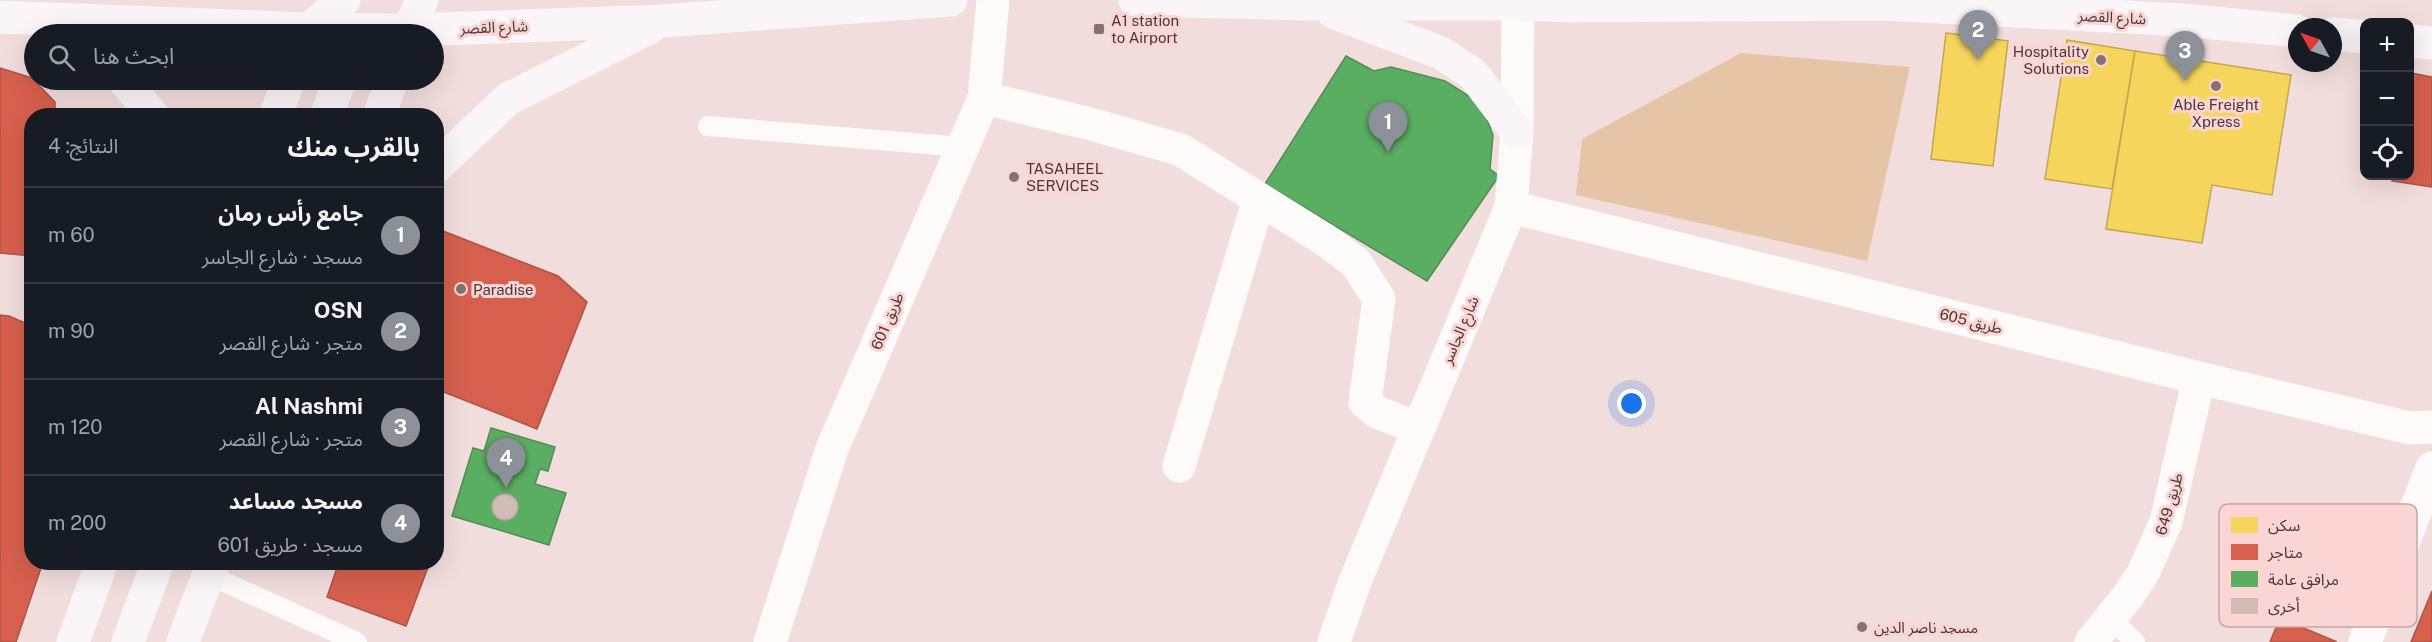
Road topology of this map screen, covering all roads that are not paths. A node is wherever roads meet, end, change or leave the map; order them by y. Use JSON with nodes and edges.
{"nodes":[{"id":1,"x":344,"y":0,"type":"edge"},
{"id":2,"x":422,"y":0,"type":"edge"},
{"id":3,"x":951,"y":0,"type":"edge"},
{"id":4,"x":993,"y":0,"type":"edge"},
{"id":5,"x":1135,"y":0,"type":"edge"},
{"id":6,"x":1518,"y":2,"type":"edge"},
{"id":7,"x":1569,"y":3,"type":"edge"},
{"id":8,"x":1311,"y":4,"type":"junction"},
{"id":9,"x":0,"y":17,"type":"edge"},
{"id":10,"x":312,"y":21,"type":"edge"},
{"id":11,"x":361,"y":21,"type":"edge"},
{"id":12,"x":662,"y":21,"type":"junction"},
{"id":13,"x":406,"y":22,"type":"edge"},
{"id":14,"x":0,"y":28,"type":"edge"},
{"id":15,"x":2288,"y":30,"type":"edge"},
{"id":16,"x":24,"y":34,"type":"edge"},
{"id":17,"x":2342,"y":35,"type":"edge"},
{"id":18,"x":2360,"y":37,"type":"edge"},
{"id":19,"x":2414,"y":41,"type":"edge"},
{"id":20,"x":2432,"y":43,"type":"edge"},
{"id":21,"x":132,"y":90,"type":"edge"},
{"id":22,"x":285,"y":90,"type":"edge"},
{"id":23,"x":336,"y":90,"type":"edge"},
{"id":24,"x":388,"y":90,"type":"edge"},
{"id":25,"x":984,"y":98,"type":"junction"},
{"id":26,"x":147,"y":108,"type":"edge"},
{"id":27,"x":278,"y":108,"type":"edge"},
{"id":28,"x":329,"y":108,"type":"edge"},
{"id":29,"x":382,"y":108,"type":"edge"},
{"id":30,"x":708,"y":126,"type":"dead end"},
{"id":31,"x":1517,"y":132,"type":"junction"},
{"id":32,"x":963,"y":147,"type":"junction"},
{"id":33,"x":444,"y":159,"type":"edge"},
{"id":34,"x":1259,"y":199,"type":"junction"},
{"id":35,"x":1511,"y":207,"type":"junction"},
{"id":36,"x":2199,"y":378,"type":"junction"},
{"id":37,"x":2432,"y":427,"type":"edge"},
{"id":38,"x":1419,"y":429,"type":"junction"},
{"id":39,"x":1179,"y":466,"type":"dead end"},
{"id":40,"x":2432,"y":468,"type":"edge"},
{"id":41,"x":2417,"y":507,"type":"edge"},
{"id":42,"x":99,"y":570,"type":"edge"},
{"id":43,"x":155,"y":570,"type":"edge"},
{"id":44,"x":211,"y":570,"type":"edge"},
{"id":45,"x":213,"y":570,"type":"edge"},
{"id":46,"x":2371,"y":627,"type":"edge"},
{"id":47,"x":2101,"y":631,"type":"edge"},
{"id":48,"x":73,"y":642,"type":"edge"},
{"id":49,"x":128,"y":642,"type":"edge"},
{"id":50,"x":183,"y":642,"type":"edge"},
{"id":51,"x":357,"y":642,"type":"edge"},
{"id":52,"x":770,"y":642,"type":"edge"},
{"id":53,"x":1334,"y":642,"type":"edge"},
{"id":54,"x":2135,"y":642,"type":"edge"},
{"id":55,"x":2365,"y":642,"type":"edge"}],
"edges":[{"from":1,"to":10,"type":"main road"},
{"from":2,"to":13,"type":"main road"},
{"from":3,"to":12,"type":"main road","name":"شارع القصر"},
{"from":4,"to":25,"type":"street","name":"طريق 601"},
{"from":5,"to":8,"type":"main road","name":"شارع القصر"},
{"from":6,"to":7,"type":"main road","name":"شارع القصر"},
{"from":6,"to":8,"type":"main road","name":"شارع القصر"},
{"from":6,"to":31,"type":"street","name":"شارع الجاسر"},
{"from":7,"to":15,"type":"main road","name":"شارع القصر"},
{"from":8,"to":31,"type":"main road"},
{"from":9,"to":10,"type":"main road","name":"شارع القصر"},
{"from":10,"to":11,"type":"main road","name":"شارع القصر"},
{"from":11,"to":13,"type":"main road","name":"شارع القصر"},
{"from":12,"to":13,"type":"main road","name":"شارع القصر"},
{"from":12,"to":33,"type":"main road"},
{"from":14,"to":16,"type":"main road"},
{"from":17,"to":18,"type":"main road"},
{"from":19,"to":20,"type":"main road"},
{"from":21,"to":26,"type":"main road"},
{"from":22,"to":27,"type":"main road"},
{"from":23,"to":28,"type":"main road"},
{"from":24,"to":29,"type":"main road"},
{"from":25,"to":32,"type":"street","name":"طريق 601"},
{"from":25,"to":34,"type":"street"},
{"from":30,"to":32,"type":"lane"},
{"from":31,"to":35,"type":"street","name":"شارع الجاسر"},
{"from":32,"to":52,"type":"street","name":"طريق 601"},
{"from":34,"to":38,"type":"street"},
{"from":34,"to":39,"type":"street"},
{"from":35,"to":36,"type":"street","name":"طريق 605"},
{"from":35,"to":38,"type":"street","name":"شارع الجاسر"},
{"from":36,"to":37,"type":"street","name":"طريق 605"},
{"from":36,"to":47,"type":"street","name":"طريق 649"},
{"from":38,"to":53,"type":"street","name":"شارع الجاسر"},
{"from":40,"to":41,"type":"street"},
{"from":42,"to":48,"type":"main road"},
{"from":43,"to":49,"type":"main road"},
{"from":44,"to":50,"type":"main road"},
{"from":45,"to":51,"type":"lane"},
{"from":46,"to":55,"type":"street"},
{"from":47,"to":54,"type":"lane","name":"طريق 649"}]}
